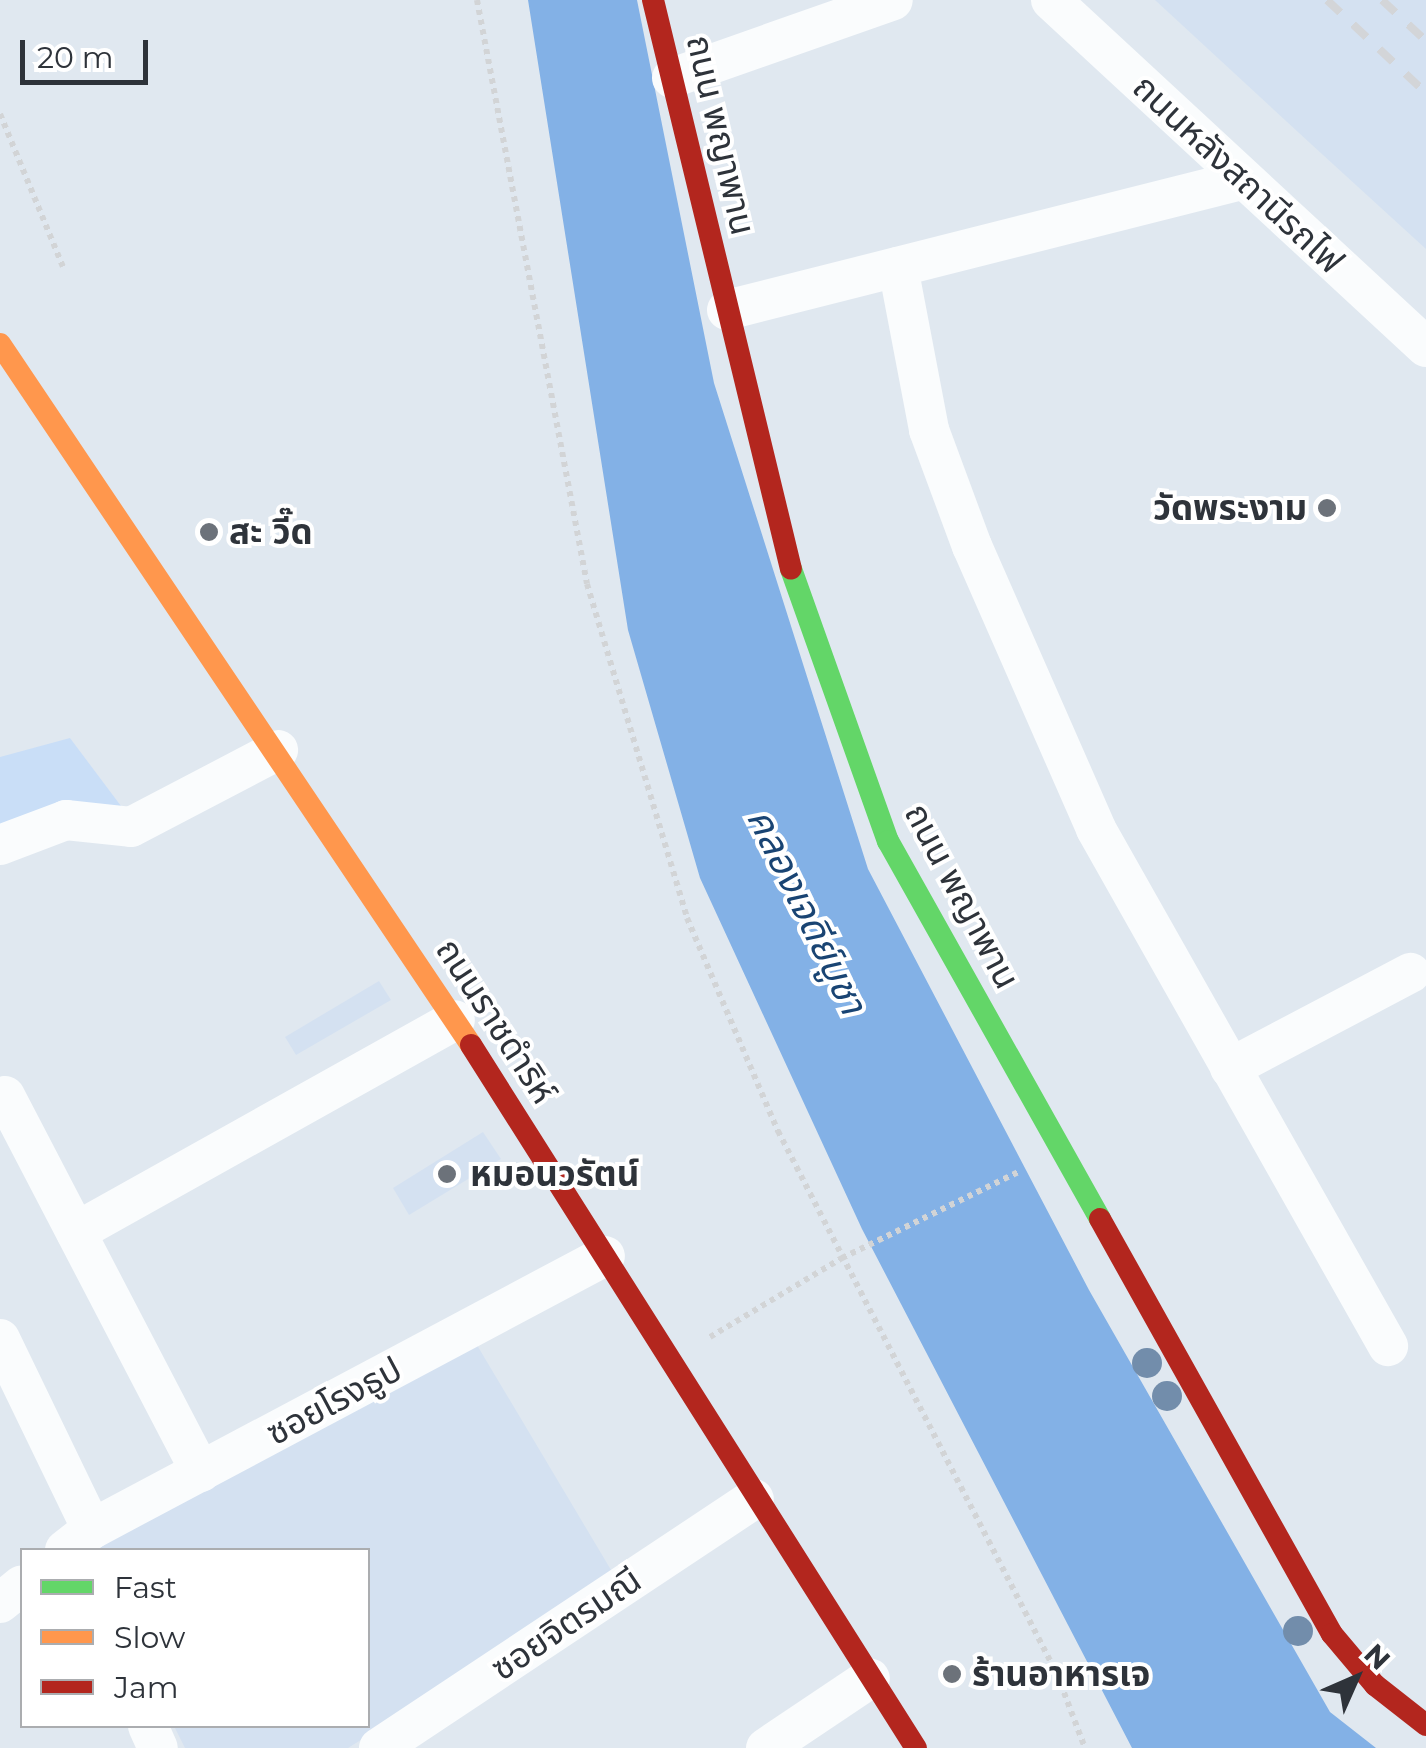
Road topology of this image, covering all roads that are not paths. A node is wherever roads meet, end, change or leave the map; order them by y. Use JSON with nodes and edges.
{"nodes":[{"id":1,"x":653,"y":0,"type":"edge"},
{"id":2,"x":893,"y":0,"type":"edge"},
{"id":3,"x":1052,"y":0,"type":"edge"},
{"id":4,"x":672,"y":78,"type":"junction"},
{"id":5,"x":1241,"y":180,"type":"junction"},
{"id":6,"x":898,"y":267,"type":"junction"},
{"id":7,"x":727,"y":310,"type":"junction"},
{"id":8,"x":0,"y":344,"type":"edge"},
{"id":9,"x":1426,"y":347,"type":"edge"},
{"id":10,"x":278,"y":750,"type":"junction"},
{"id":11,"x":0,"y":845,"type":"edge"},
{"id":12,"x":1410,"y":973,"type":"dead end"},
{"id":13,"x":455,"y":1020,"type":"junction"},
{"id":14,"x":1230,"y":1068,"type":"junction"},
{"id":15,"x":5,"y":1096,"type":"dead end"},
{"id":16,"x":76,"y":1232,"type":"junction"},
{"id":17,"x":605,"y":1256,"type":"junction"},
{"id":18,"x":0,"y":1339,"type":"edge"},
{"id":19,"x":1388,"y":1346,"type":"dead end"},
{"id":20,"x":201,"y":1472,"type":"junction"},
{"id":21,"x":754,"y":1500,"type":"junction"},
{"id":22,"x":76,"y":1544,"type":"edge"},
{"id":23,"x":20,"y":1587,"type":"edge"},
{"id":24,"x":0,"y":1604,"type":"edge"},
{"id":25,"x":870,"y":1678,"type":"junction"},
{"id":26,"x":1426,"y":1725,"type":"edge"},
{"id":27,"x":379,"y":1748,"type":"edge"},
{"id":28,"x":766,"y":1748,"type":"edge"},
{"id":29,"x":916,"y":1748,"type":"edge"}],
"edges":[{"from":1,"to":4,"type":"street","name":"ถนน พญาพาน"},
{"from":2,"to":4,"type":"street"},
{"from":3,"to":5,"type":"street","name":"ถนนหลังสถานีรถไฟ"},
{"from":4,"to":7,"type":"street","name":"ถนน พญาพาน"},
{"from":5,"to":6,"type":"street"},
{"from":5,"to":9,"type":"street","name":"ถนนหลังสถานีรถไฟ"},
{"from":6,"to":7,"type":"street"},
{"from":6,"to":14,"type":"street"},
{"from":7,"to":26,"type":"street","name":"ถนน พญาพาน"},
{"from":8,"to":10,"type":"street","name":"ถนนราชดำริห์"},
{"from":10,"to":11,"type":"street"},
{"from":10,"to":13,"type":"street","name":"ถนนราชดำริห์"},
{"from":12,"to":14,"type":"street"},
{"from":13,"to":16,"type":"street"},
{"from":13,"to":17,"type":"street","name":"ถนนราชดำริห์"},
{"from":14,"to":19,"type":"street"},
{"from":15,"to":16,"type":"street"},
{"from":16,"to":20,"type":"street"},
{"from":17,"to":20,"type":"street","name":"ซอยโรงธูป"},
{"from":17,"to":21,"type":"street","name":"ถนนราชดำริห์"},
{"from":18,"to":22,"type":"street"},
{"from":20,"to":22,"type":"street","name":"ซอยโรงธูป"},
{"from":21,"to":25,"type":"street","name":"ถนนราชดำริห์"},
{"from":21,"to":27,"type":"street","name":"ซอยจิตรมณี"},
{"from":23,"to":24,"type":"street"},
{"from":25,"to":28,"type":"street"},
{"from":25,"to":29,"type":"street","name":"ถนนราชดำริห์"}]}
